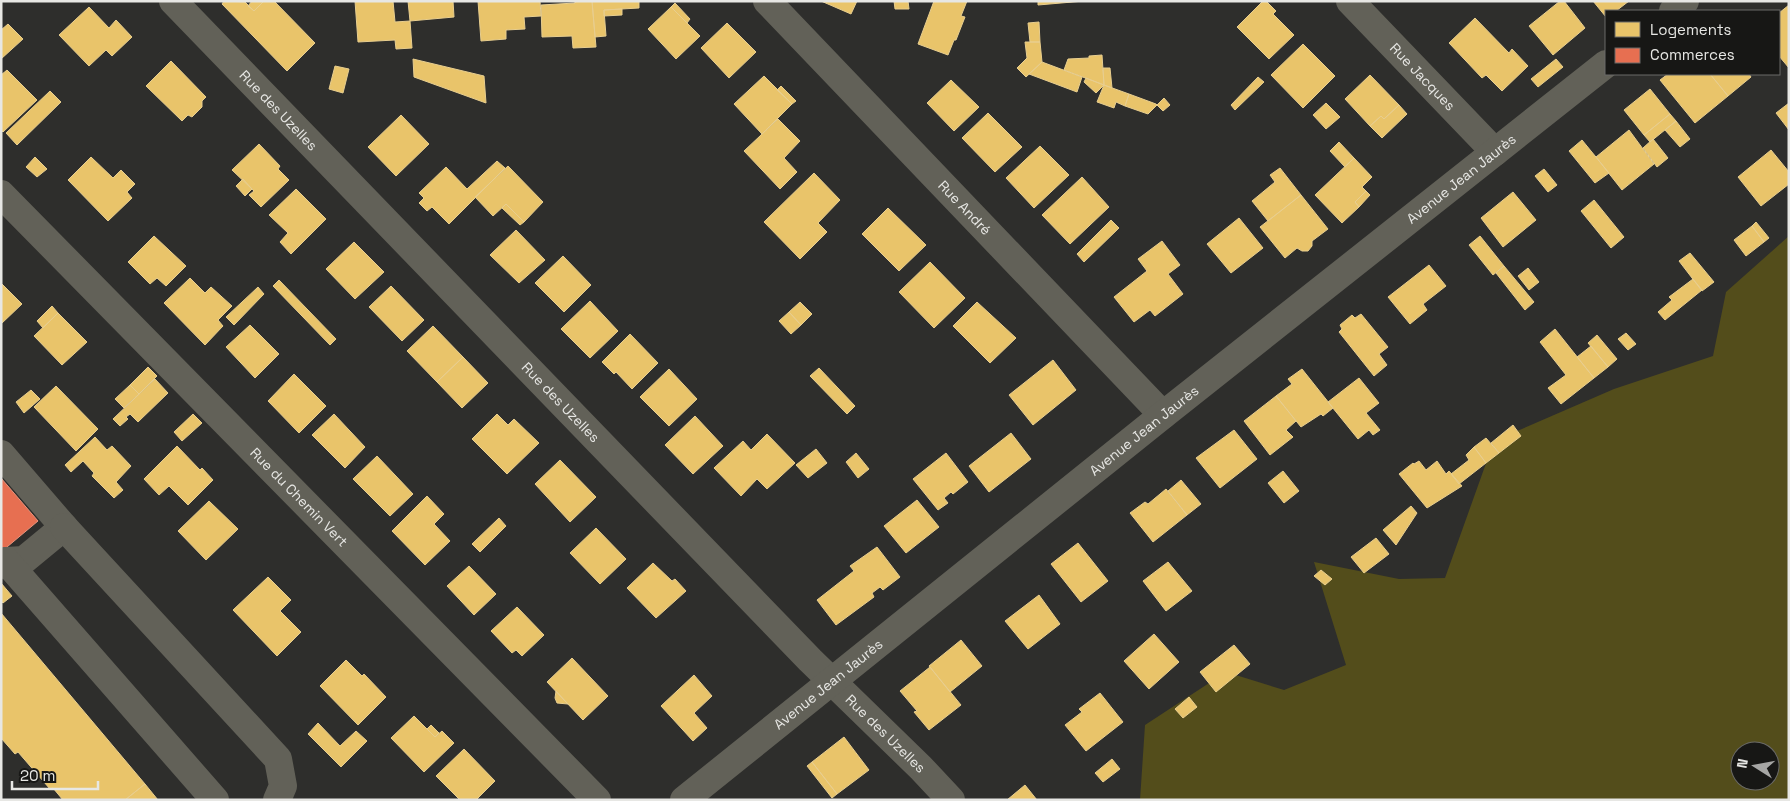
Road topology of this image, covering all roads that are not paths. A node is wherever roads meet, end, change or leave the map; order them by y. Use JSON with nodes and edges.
{"nodes":[{"id":1,"x":173,"y":1,"type":"edge"},
{"id":2,"x":767,"y":1,"type":"edge"},
{"id":3,"x":1350,"y":1,"type":"edge"},
{"id":4,"x":1685,"y":1,"type":"edge"},
{"id":5,"x":1674,"y":10,"type":"edge"},
{"id":6,"x":1605,"y":65,"type":"edge"},
{"id":7,"x":1495,"y":152,"type":"junction"},
{"id":8,"x":1,"y":194,"type":"edge"},
{"id":9,"x":1163,"y":415,"type":"junction"},
{"id":10,"x":1,"y":454,"type":"edge"},
{"id":11,"x":64,"y":526,"type":"junction"},
{"id":12,"x":4,"y":563,"type":"edge"},
{"id":13,"x":830,"y":681,"type":"junction"},
{"id":14,"x":215,"y":800,"type":"edge"},
{"id":15,"x":277,"y":800,"type":"edge"},
{"id":16,"x":597,"y":800,"type":"edge"},
{"id":17,"x":684,"y":800,"type":"edge"},
{"id":18,"x":951,"y":800,"type":"edge"}],
"edges":[{"from":1,"to":13,"type":"street","name":"Rue des Uzelles"},
{"from":2,"to":9,"type":"street","name":"Rue André"},
{"from":3,"to":7,"type":"street","name":"Rue Jacques"},
{"from":4,"to":5,"type":"street"},
{"from":6,"to":7,"type":"street","name":"Avenue Jean Jaurès"},
{"from":7,"to":9,"type":"street","name":"Avenue Jean Jaurès"},
{"from":8,"to":16,"type":"street","name":"Rue du Chemin Vert"},
{"from":9,"to":13,"type":"street","name":"Avenue Jean Jaurès"},
{"from":10,"to":11,"type":"street"},
{"from":11,"to":12,"type":"street"},
{"from":11,"to":15,"type":"street"},
{"from":12,"to":14,"type":"street"},
{"from":13,"to":17,"type":"street","name":"Avenue Jean Jaurès"},
{"from":13,"to":18,"type":"street","name":"Rue des Uzelles"}]}
